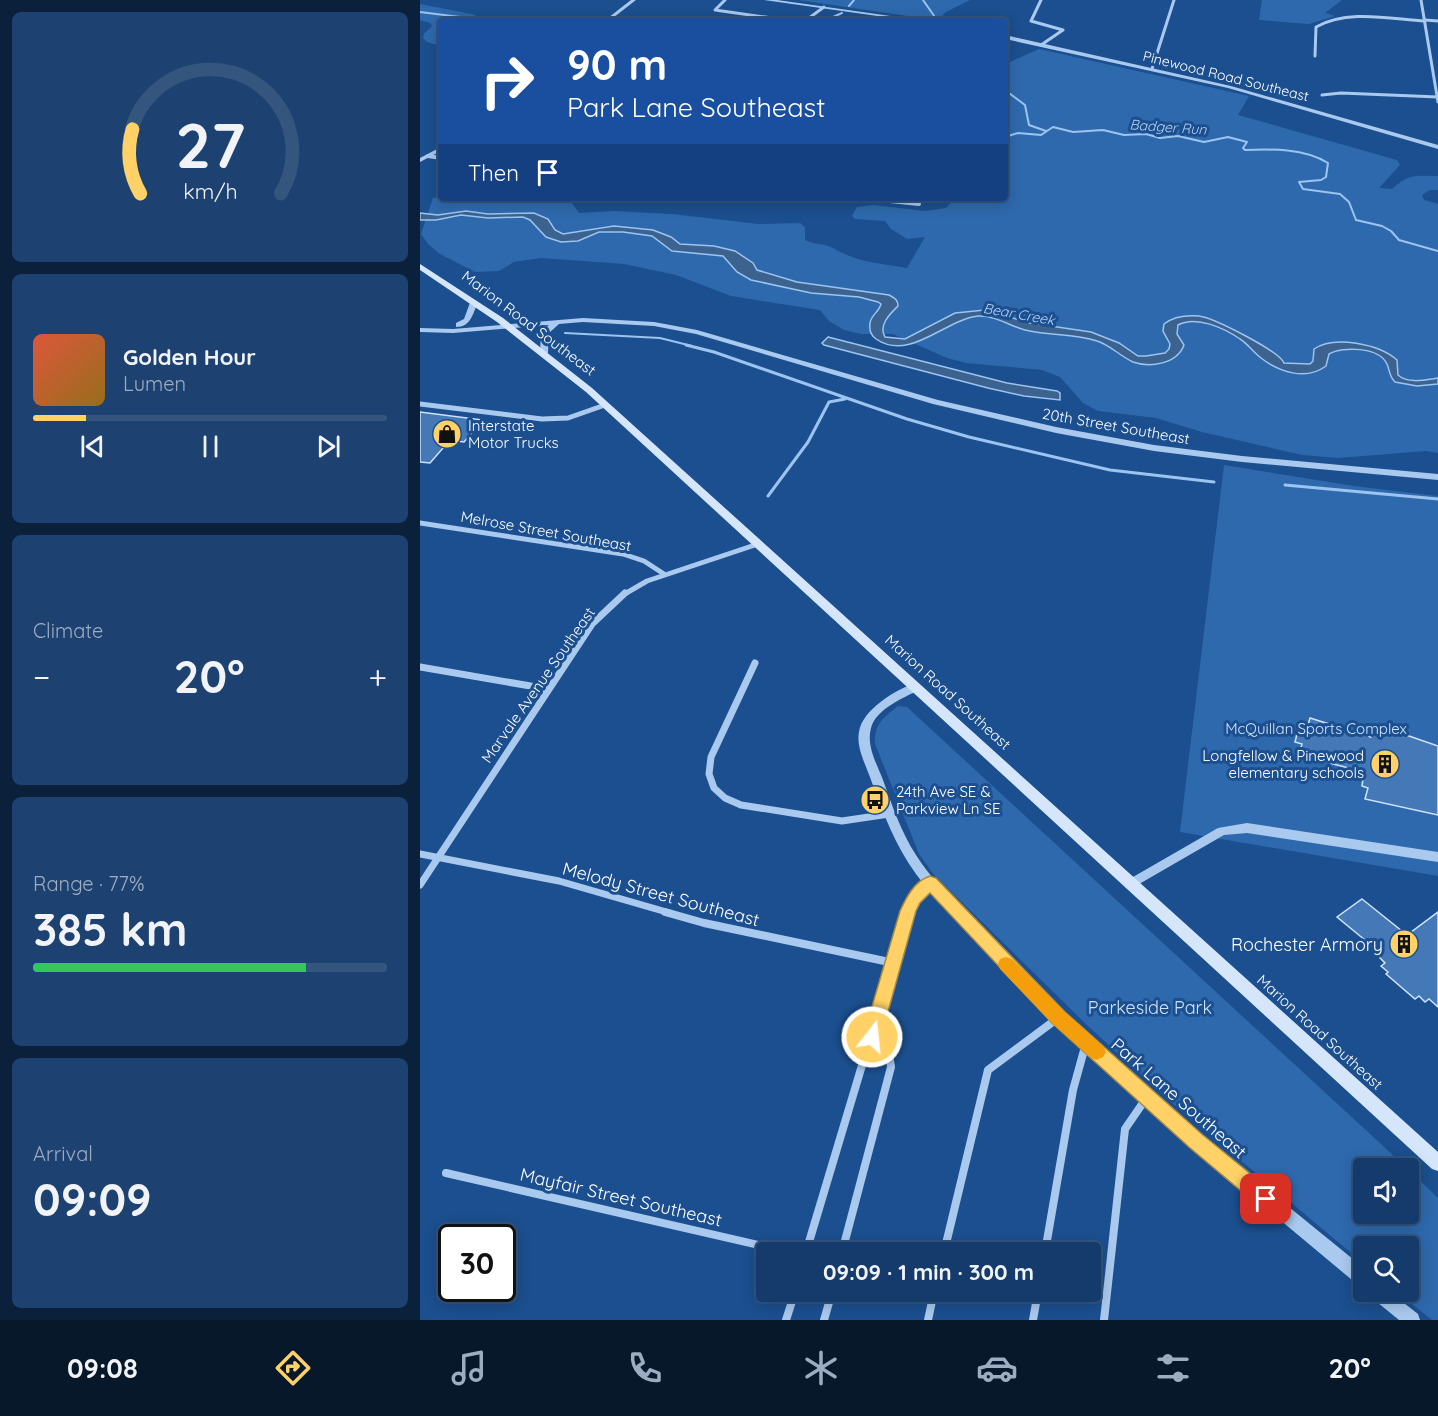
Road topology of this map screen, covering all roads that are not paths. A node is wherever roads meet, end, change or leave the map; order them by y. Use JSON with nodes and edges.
{"nodes":[{"id":1,"x":634,"y":0,"type":"edge"},
{"id":2,"x":725,"y":0,"type":"edge"},
{"id":3,"x":769,"y":0,"type":"edge"},
{"id":4,"x":1041,"y":0,"type":"edge"},
{"id":5,"x":1174,"y":0,"type":"edge"},
{"id":6,"x":1421,"y":0,"type":"edge"},
{"id":7,"x":784,"y":1,"type":"edge"},
{"id":8,"x":824,"y":7,"type":"junction"},
{"id":9,"x":610,"y":18,"type":"edge"},
{"id":10,"x":772,"y":18,"type":"edge"},
{"id":11,"x":810,"y":18,"type":"edge"},
{"id":12,"x":903,"y":18,"type":"edge"},
{"id":13,"x":1425,"y":21,"type":"junction"},
{"id":14,"x":1438,"y":21,"type":"edge"},
{"id":15,"x":1008,"y":38,"type":"edge"},
{"id":16,"x":1041,"y":45,"type":"junction"},
{"id":17,"x":1315,"y":56,"type":"dead end"},
{"id":18,"x":1152,"y":69,"type":"junction"},
{"id":19,"x":1322,"y":95,"type":"dead end"},
{"id":20,"x":1438,"y":99,"type":"edge"},
{"id":21,"x":1438,"y":147,"type":"edge"},
{"id":22,"x":438,"y":151,"type":"edge"},
{"id":23,"x":428,"y":156,"type":"junction"},
{"id":24,"x":438,"y":158,"type":"edge"},
{"id":25,"x":420,"y":160,"type":"edge"},
{"id":26,"x":890,"y":201,"type":"edge"},
{"id":27,"x":919,"y":204,"type":"dead end"},
{"id":28,"x":420,"y":266,"type":"edge"},
{"id":29,"x":474,"y":302,"type":"junction"},
{"id":30,"x":562,"y":321,"type":"junction"},
{"id":31,"x":504,"y":323,"type":"junction"},
{"id":32,"x":459,"y":325,"type":"junction"},
{"id":33,"x":420,"y":328,"type":"edge"},
{"id":34,"x":544,"y":353,"type":"junction"},
{"id":35,"x":797,"y":360,"type":"junction"},
{"id":36,"x":420,"y":404,"type":"edge"},
{"id":37,"x":605,"y":405,"type":"junction"},
{"id":38,"x":1438,"y":477,"type":"edge"},
{"id":39,"x":420,"y":523,"type":"edge"},
{"id":40,"x":758,"y":544,"type":"junction"},
{"id":41,"x":664,"y":574,"type":"junction"},
{"id":42,"x":755,"y":663,"type":"dead end"},
{"id":43,"x":420,"y":667,"type":"edge"},
{"id":44,"x":915,"y":687,"type":"junction"},
{"id":45,"x":548,"y":689,"type":"junction"},
{"id":46,"x":889,"y":814,"type":"junction"},
{"id":47,"x":420,"y":854,"type":"edge"},
{"id":48,"x":438,"y":857,"type":"junction"},
{"id":49,"x":1438,"y":857,"type":"edge"},
{"id":50,"x":930,"y":883,"type":"junction"},
{"id":51,"x":1130,"y":884,"type":"junction"},
{"id":52,"x":420,"y":885,"type":"edge"},
{"id":53,"x":894,"y":963,"type":"junction"},
{"id":54,"x":1058,"y":1018,"type":"junction"},
{"id":55,"x":872,"y":1037,"type":"junction"},
{"id":56,"x":1086,"y":1043,"type":"junction"},
{"id":57,"x":1147,"y":1096,"type":"junction"},
{"id":58,"x":1438,"y":1163,"type":"edge"},
{"id":59,"x":446,"y":1173,"type":"dead end"},
{"id":60,"x":809,"y":1242,"type":"edge"},
{"id":61,"x":845,"y":1242,"type":"edge"},
{"id":62,"x":946,"y":1242,"type":"edge"},
{"id":63,"x":1047,"y":1242,"type":"edge"},
{"id":64,"x":756,"y":1244,"type":"edge"},
{"id":65,"x":1353,"y":1270,"type":"edge"},
{"id":66,"x":792,"y":1302,"type":"edge"},
{"id":67,"x":829,"y":1302,"type":"edge"},
{"id":68,"x":932,"y":1302,"type":"edge"},
{"id":69,"x":1036,"y":1302,"type":"edge"},
{"id":70,"x":1390,"y":1302,"type":"edge"},
{"id":71,"x":786,"y":1320,"type":"edge"},
{"id":72,"x":824,"y":1320,"type":"edge"},
{"id":73,"x":928,"y":1320,"type":"edge"},
{"id":74,"x":1033,"y":1320,"type":"edge"},
{"id":75,"x":1104,"y":1320,"type":"edge"},
{"id":76,"x":1412,"y":1320,"type":"edge"}],
"edges":[{"from":1,"to":9,"type":"street"},
{"from":2,"to":10,"type":"street"},
{"from":3,"to":7,"type":"street"},
{"from":4,"to":16,"type":"street"},
{"from":5,"to":18,"type":"street"},
{"from":6,"to":13,"type":"street"},
{"from":7,"to":8,"type":"street"},
{"from":8,"to":11,"type":"street"},
{"from":8,"to":12,"type":"street"},
{"from":13,"to":14,"type":"street"},
{"from":13,"to":17,"type":"street"},
{"from":13,"to":20,"type":"street"},
{"from":15,"to":16,"type":"street","name":"Pinewood Road Southeast"},
{"from":16,"to":18,"type":"street","name":"Pinewood Road Southeast"},
{"from":18,"to":21,"type":"street","name":"Pinewood Road Southeast"},
{"from":19,"to":20,"type":"street"},
{"from":22,"to":23,"type":"street"},
{"from":23,"to":24,"type":"street"},
{"from":23,"to":25,"type":"street"},
{"from":26,"to":27,"type":"street"},
{"from":28,"to":29,"type":"main road","name":"Marion Road Southeast"},
{"from":29,"to":31,"type":"main road","name":"Marion Road Southeast"},
{"from":29,"to":32,"type":"street"},
{"from":30,"to":31,"type":"street","name":"20th Street Southeast"},
{"from":30,"to":34,"type":"street"},
{"from":30,"to":35,"type":"street","name":"20th Street Southeast"},
{"from":31,"to":32,"type":"street","name":"20th Street Southeast"},
{"from":31,"to":33,"type":"street","name":"20th Street Southeast"},
{"from":31,"to":34,"type":"main road","name":"Marion Road Southeast"},
{"from":31,"to":35,"type":"street","name":"20th Street Southeast"},
{"from":32,"to":33,"type":"street","name":"20th Street Southeast"},
{"from":34,"to":37,"type":"main road","name":"Marion Road Southeast"},
{"from":35,"to":38,"type":"street","name":"20th Street Southeast"},
{"from":36,"to":37,"type":"street"},
{"from":37,"to":40,"type":"main road","name":"Marion Road Southeast"},
{"from":39,"to":41,"type":"street","name":"Melrose Street Southeast"},
{"from":40,"to":41,"type":"street","name":"Marvale Avenue Southeast"},
{"from":40,"to":44,"type":"main road","name":"Marion Road Southeast"},
{"from":41,"to":45,"type":"street","name":"Marvale Avenue Southeast"},
{"from":42,"to":46,"type":"street"},
{"from":43,"to":45,"type":"street"},
{"from":44,"to":46,"type":"street","name":"Park Lane Southeast"},
{"from":44,"to":51,"type":"main road","name":"Marion Road Southeast"},
{"from":45,"to":48,"type":"street","name":"Marvale Avenue Southeast"},
{"from":46,"to":50,"type":"street","name":"Park Lane Southeast"},
{"from":47,"to":48,"type":"street","name":"Melody Street Southeast"},
{"from":48,"to":52,"type":"street","name":"Marvale Avenue Southeast"},
{"from":48,"to":53,"type":"street","name":"Melody Street Southeast"},
{"from":49,"to":51,"type":"street"},
{"from":50,"to":53,"type":"street"},
{"from":50,"to":54,"type":"street","name":"Park Lane Southeast"},
{"from":51,"to":58,"type":"main road","name":"Marion Road Southeast"},
{"from":53,"to":55,"type":"street"},
{"from":54,"to":56,"type":"street","name":"Park Lane Southeast"},
{"from":54,"to":62,"type":"street"},
{"from":55,"to":60,"type":"street"},
{"from":55,"to":61,"type":"street"},
{"from":56,"to":57,"type":"street","name":"Park Lane Southeast"},
{"from":56,"to":63,"type":"street"},
{"from":57,"to":65,"type":"street","name":"Park Lane Southeast"},
{"from":57,"to":75,"type":"street"},
{"from":59,"to":64,"type":"street","name":"Mayfair Street Southeast"},
{"from":66,"to":71,"type":"street"},
{"from":67,"to":72,"type":"street"},
{"from":68,"to":73,"type":"street"},
{"from":69,"to":74,"type":"street"},
{"from":70,"to":76,"type":"street"}]}
